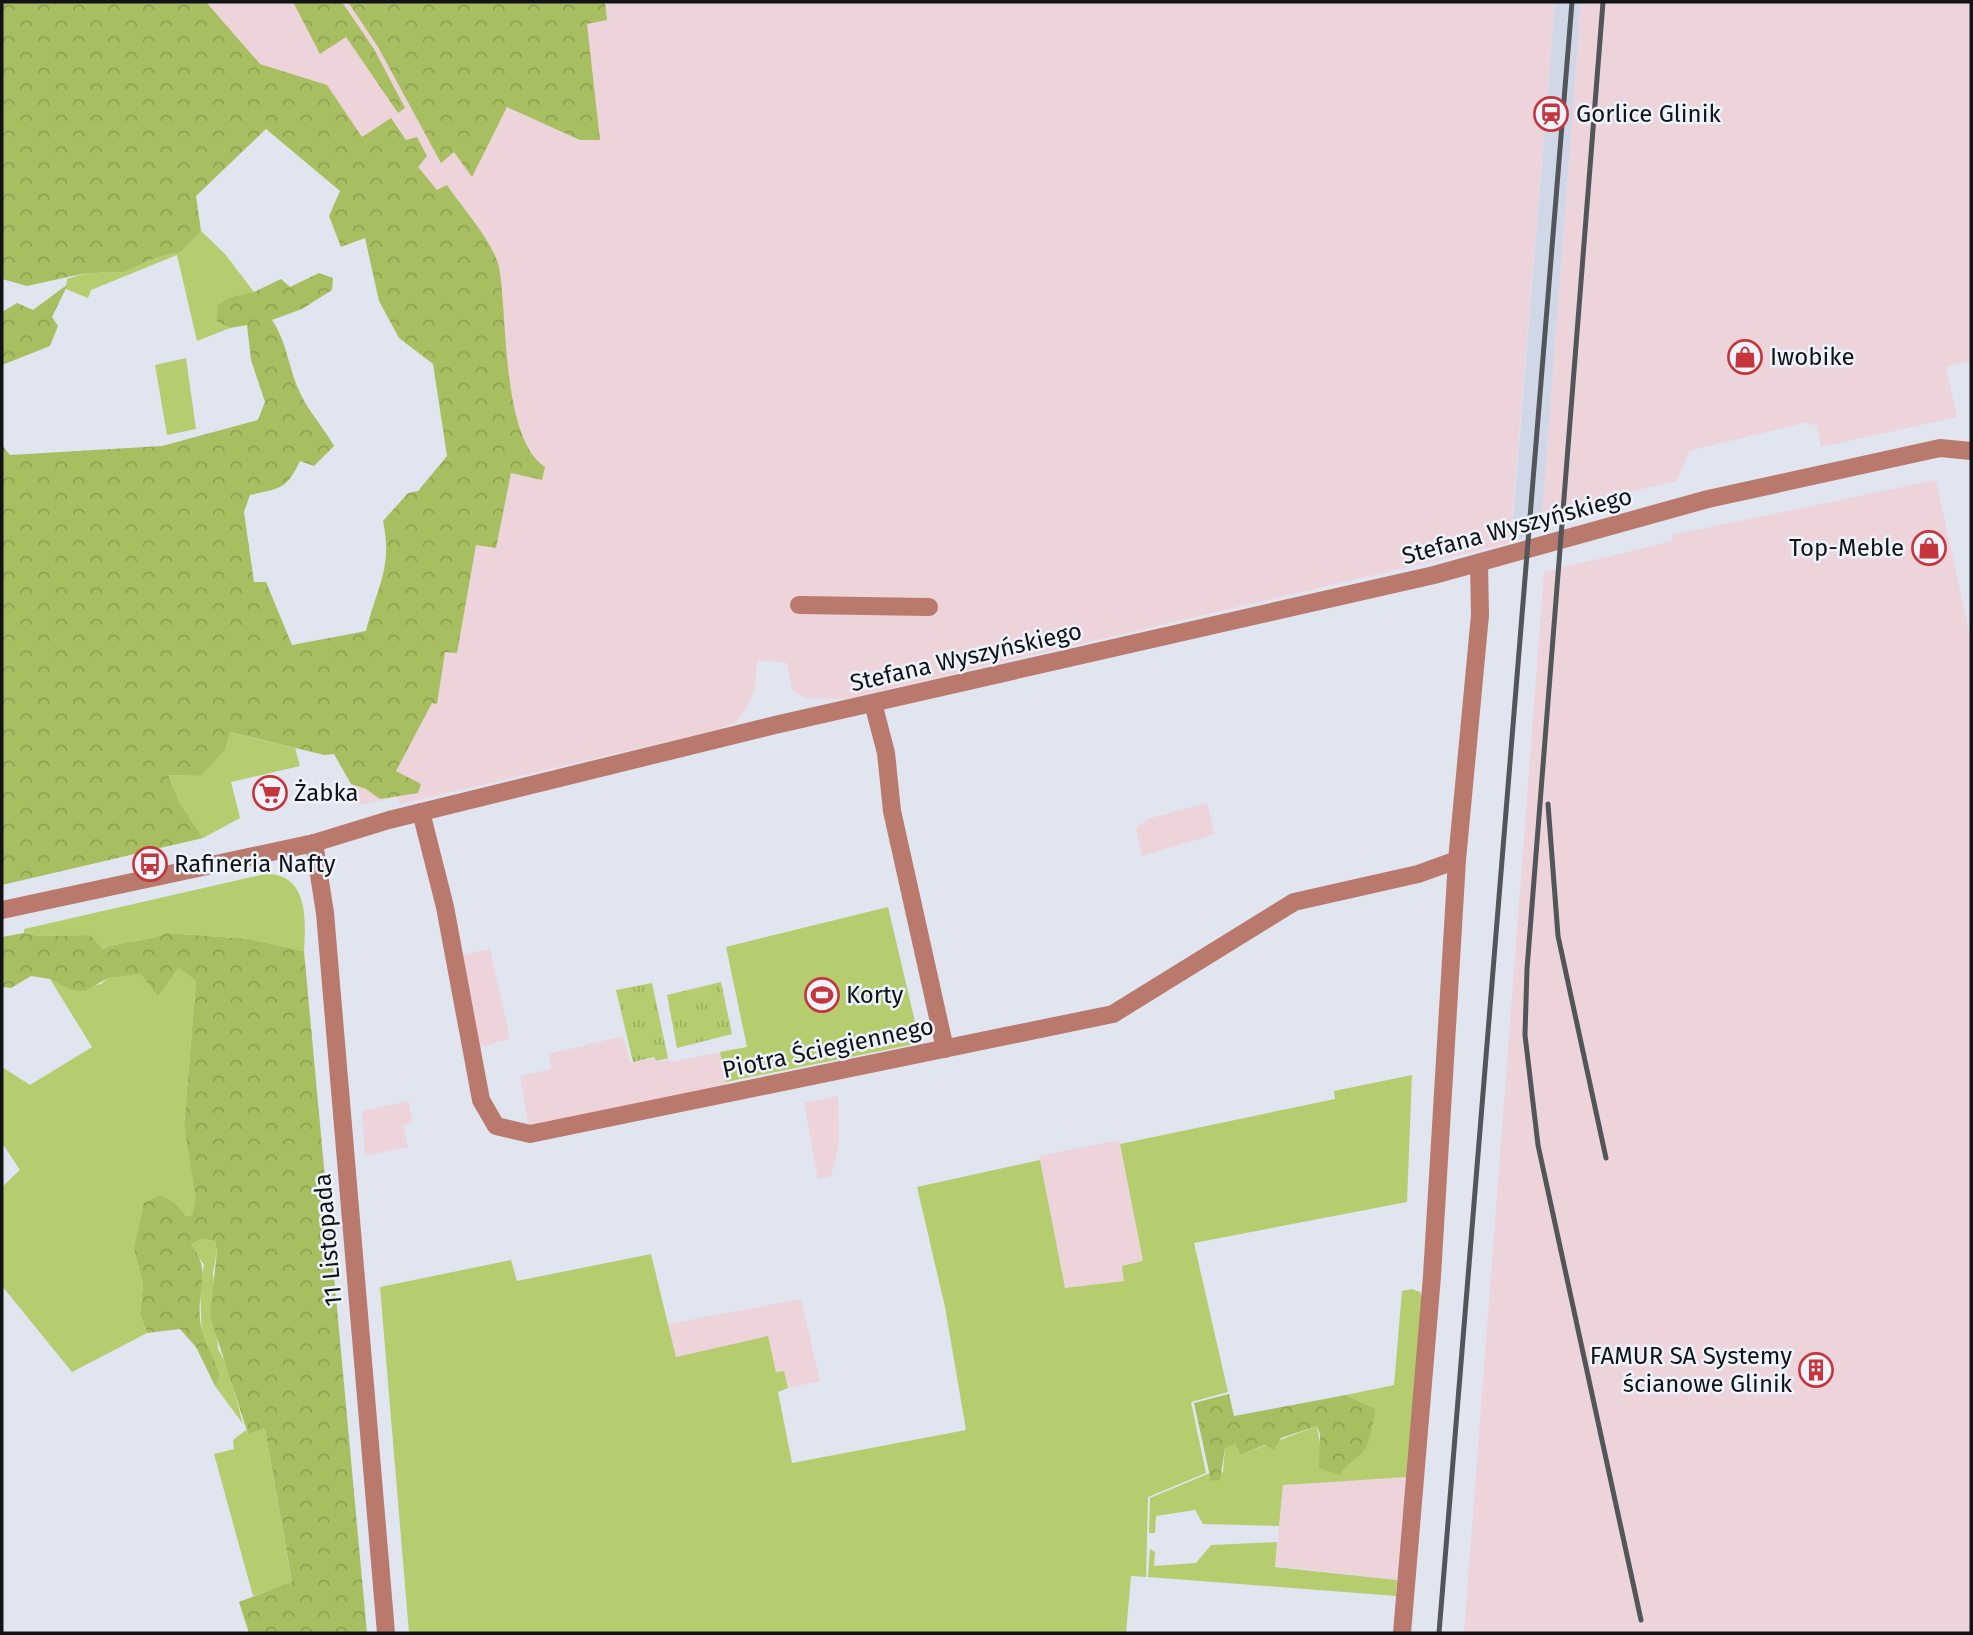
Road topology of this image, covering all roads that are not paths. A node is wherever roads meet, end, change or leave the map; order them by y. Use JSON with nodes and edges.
{"nodes":[{"id":1,"x":1971,"y":451,"type":"edge"},
{"id":2,"x":1479,"y":563,"type":"junction"},
{"id":3,"x":799,"y":605,"type":"dead end"},
{"id":4,"x":929,"y":607,"type":"dead end"},
{"id":5,"x":873,"y":704,"type":"junction"},
{"id":6,"x":421,"y":812,"type":"junction"},
{"id":7,"x":314,"y":842,"type":"junction"},
{"id":8,"x":1457,"y":860,"type":"junction"},
{"id":9,"x":2,"y":910,"type":"edge"},
{"id":10,"x":945,"y":1049,"type":"junction"},
{"id":11,"x":386,"y":1633,"type":"edge"},
{"id":12,"x":1402,"y":1633,"type":"edge"}],
"edges":[{"from":1,"to":2,"type":"street","name":"Stefana Wyszyńskiego"},
{"from":2,"to":5,"type":"street","name":"Stefana Wyszyńskiego"},
{"from":2,"to":8,"type":"street"},
{"from":3,"to":4,"type":"street"},
{"from":5,"to":6,"type":"street","name":"Stefana Wyszyńskiego"},
{"from":5,"to":10,"type":"street"},
{"from":6,"to":7,"type":"street","name":"Stefana Wyszyńskiego"},
{"from":6,"to":10,"type":"street","name":"Piotra Ściegiennego"},
{"from":7,"to":9,"type":"street","name":"Stefana Wyszyńskiego"},
{"from":7,"to":11,"type":"street","name":"11 Listopada"},
{"from":8,"to":10,"type":"street","name":"Piotra Ściegiennego"},
{"from":8,"to":12,"type":"street"}]}
